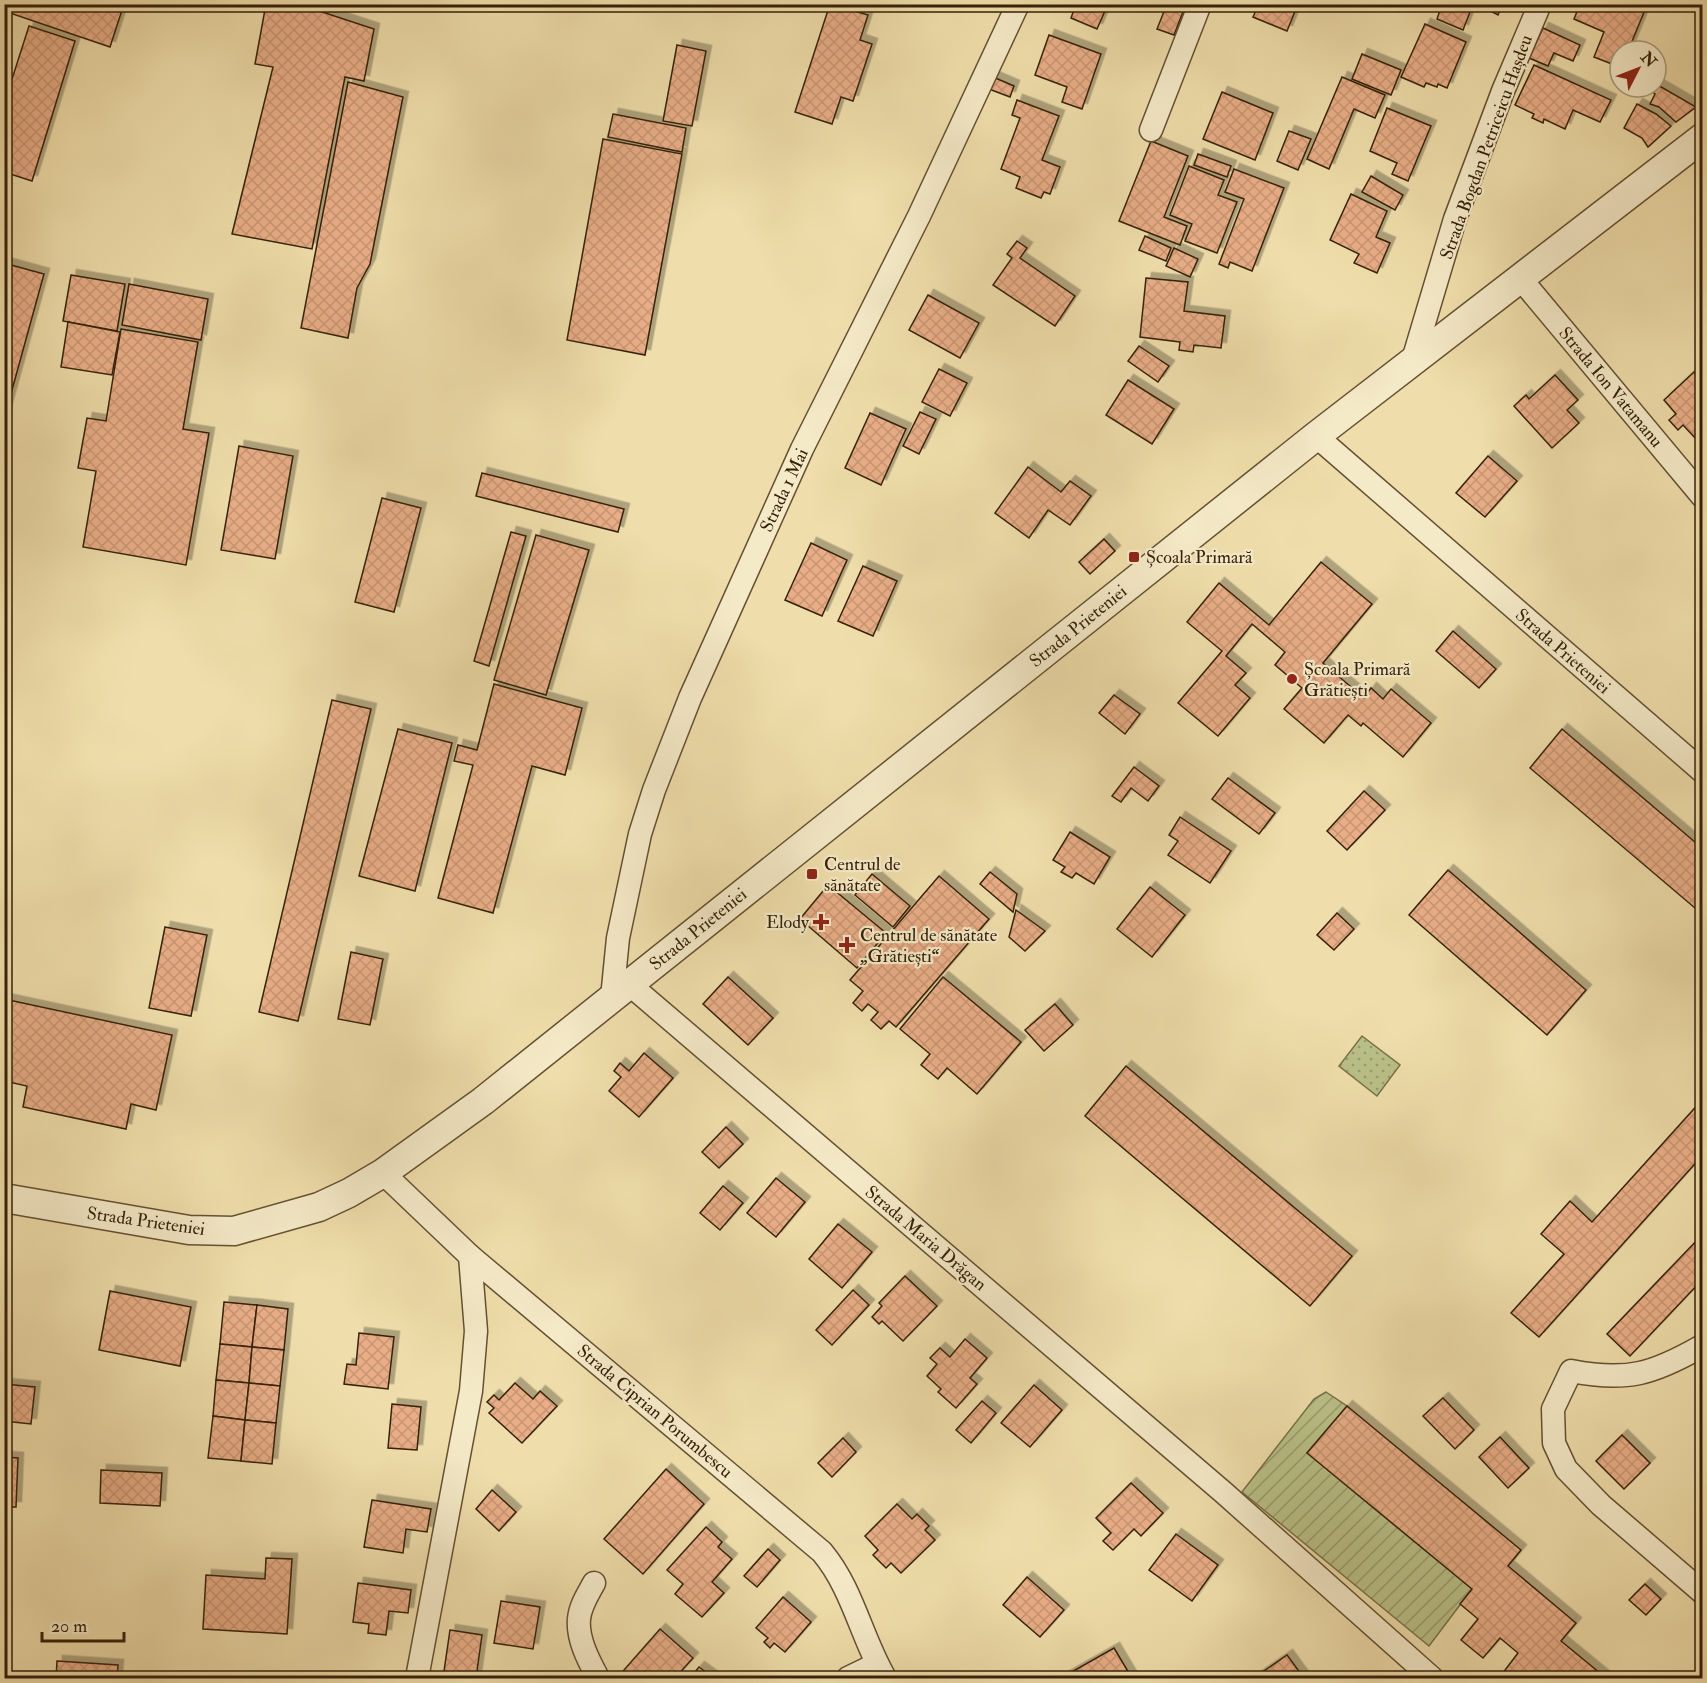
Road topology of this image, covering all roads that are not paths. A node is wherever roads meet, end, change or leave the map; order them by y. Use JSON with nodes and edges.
{"nodes":[{"id":1,"x":1018,"y":4,"type":"edge"},
{"id":2,"x":1200,"y":4,"type":"edge"},
{"id":3,"x":1540,"y":4,"type":"edge"},
{"id":4,"x":1151,"y":130,"type":"dead end"},
{"id":5,"x":1702,"y":138,"type":"edge"},
{"id":6,"x":1520,"y":278,"type":"junction"},
{"id":7,"x":1413,"y":360,"type":"junction"},
{"id":8,"x":1316,"y":436,"type":"junction"},
{"id":9,"x":1702,"y":496,"type":"edge"},
{"id":10,"x":1702,"y":771,"type":"edge"},
{"id":11,"x":621,"y":991,"type":"junction"},
{"id":12,"x":383,"y":1173,"type":"junction"},
{"id":13,"x":4,"y":1198,"type":"edge"},
{"id":14,"x":470,"y":1256,"type":"junction"},
{"id":15,"x":1702,"y":1346,"type":"edge"},
{"id":16,"x":594,"y":1583,"type":"dead end"},
{"id":17,"x":1702,"y":1592,"type":"edge"},
{"id":18,"x":881,"y":1671,"type":"edge"},
{"id":19,"x":1424,"y":1676,"type":"edge"},
{"id":20,"x":417,"y":1678,"type":"edge"},
{"id":21,"x":598,"y":1678,"type":"edge"},
{"id":22,"x":848,"y":1678,"type":"edge"}],
"edges":[{"from":1,"to":11,"type":"street","name":"Strada 1 Mai"},
{"from":2,"to":4,"type":"street"},
{"from":3,"to":7,"type":"street","name":"Strada Bogdan Petriceicu Hașdeu"},
{"from":5,"to":6,"type":"street","name":"Strada Prieteniei"},
{"from":6,"to":7,"type":"street","name":"Strada Prieteniei"},
{"from":6,"to":9,"type":"street","name":"Strada Ion Vatamanu"},
{"from":7,"to":8,"type":"street","name":"Strada Prieteniei"},
{"from":8,"to":10,"type":"street","name":"Strada Prieteniei"},
{"from":8,"to":11,"type":"street","name":"Strada Prieteniei"},
{"from":11,"to":12,"type":"street","name":"Strada Prieteniei"},
{"from":11,"to":19,"type":"street","name":"Strada Maria Drăgan"},
{"from":12,"to":13,"type":"street","name":"Strada Prieteniei"},
{"from":12,"to":14,"type":"street","name":"Strada Ciprian Porumbescu"},
{"from":14,"to":18,"type":"street","name":"Strada Ciprian Porumbescu"},
{"from":14,"to":20,"type":"street"},
{"from":15,"to":17,"type":"street"},
{"from":16,"to":21,"type":"street"},
{"from":18,"to":22,"type":"street"}]}
